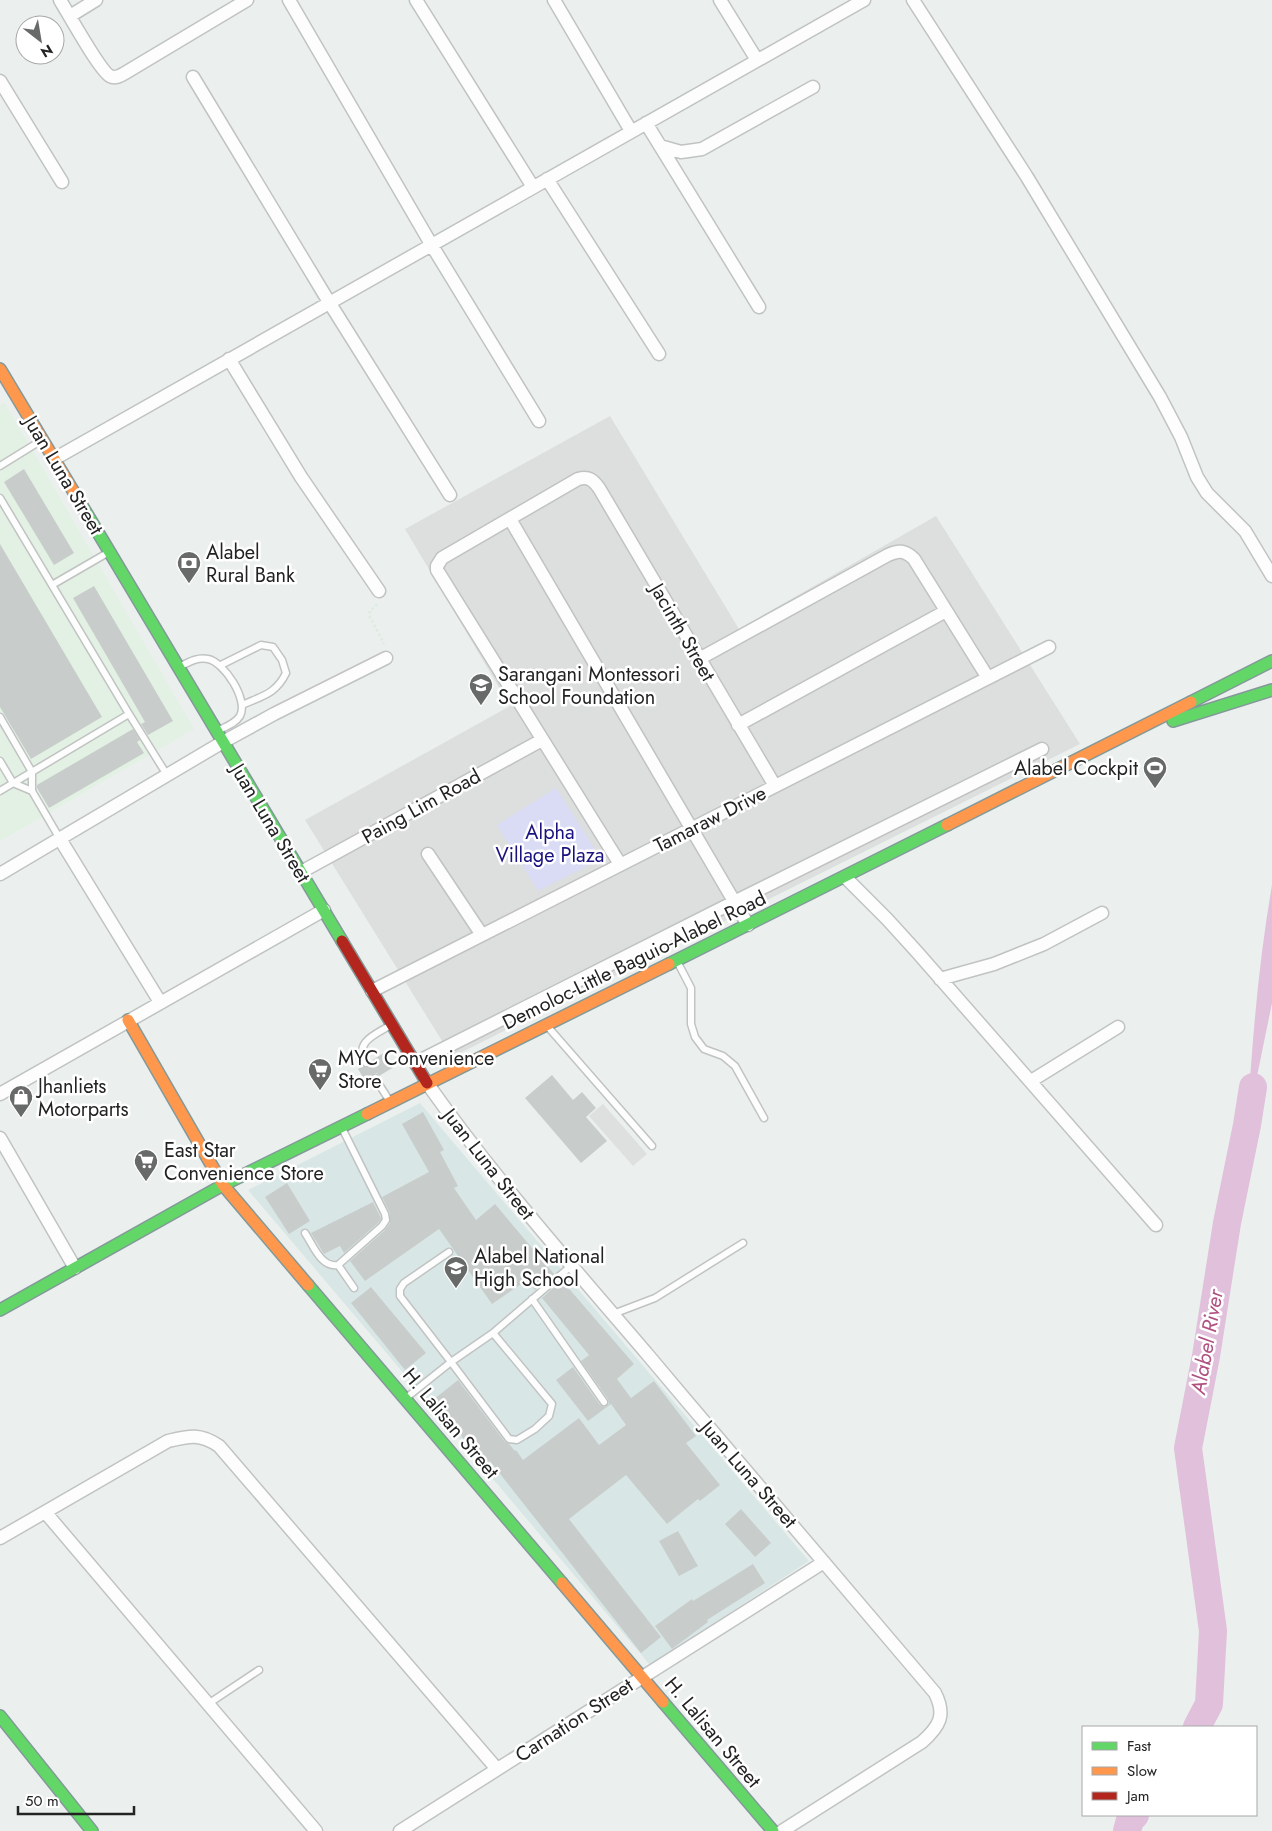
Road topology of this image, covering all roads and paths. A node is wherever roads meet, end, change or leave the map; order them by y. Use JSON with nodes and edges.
{"nodes":[{"id":1,"x":60,"y":0,"type":"edge"},
{"id":2,"x":96,"y":0,"type":"edge"},
{"id":3,"x":247,"y":0,"type":"edge"},
{"id":4,"x":289,"y":0,"type":"edge"},
{"id":5,"x":416,"y":0,"type":"edge"},
{"id":6,"x":554,"y":0,"type":"edge"},
{"id":7,"x":720,"y":0,"type":"edge"},
{"id":8,"x":864,"y":0,"type":"edge"},
{"id":9,"x":913,"y":0,"type":"edge"},
{"id":10,"x":70,"y":16,"type":"junction"},
{"id":11,"x":757,"y":60,"type":"junction"},
{"id":12,"x":193,"y":77,"type":"dead end"},
{"id":13,"x":0,"y":81,"type":"edge"},
{"id":14,"x":813,"y":87,"type":"dead end"},
{"id":15,"x":646,"y":123,"type":"junction"},
{"id":16,"x":631,"y":131,"type":"junction"},
{"id":17,"x":660,"y":146,"type":"junction"},
{"id":18,"x":547,"y":179,"type":"junction"},
{"id":19,"x":62,"y":182,"type":"dead end"},
{"id":20,"x":533,"y":187,"type":"junction"},
{"id":21,"x":431,"y":244,"type":"junction"},
{"id":22,"x":329,"y":302,"type":"junction"},
{"id":23,"x":759,"y":307,"type":"dead end"},
{"id":24,"x":659,"y":354,"type":"dead end"},
{"id":25,"x":229,"y":359,"type":"junction"},
{"id":26,"x":0,"y":369,"type":"edge"},
{"id":27,"x":5,"y":388,"type":"edge"},
{"id":28,"x":539,"y":420,"type":"dead end"},
{"id":29,"x":42,"y":440,"type":"junction"},
{"id":30,"x":54,"y":459,"type":"junction"},
{"id":31,"x":0,"y":466,"type":"edge"},
{"id":32,"x":450,"y":494,"type":"dead end"},
{"id":33,"x":0,"y":498,"type":"edge"},
{"id":34,"x":510,"y":519,"type":"junction"},
{"id":35,"x":110,"y":552,"type":"junction"},
{"id":36,"x":1272,"y":576,"type":"edge"},
{"id":37,"x":52,"y":585,"type":"junction"},
{"id":38,"x":379,"y":591,"type":"joint"},
{"id":39,"x":946,"y":612,"type":"junction"},
{"id":40,"x":1049,"y":647,"type":"dead end"},
{"id":41,"x":386,"y":658,"type":"joint"},
{"id":42,"x":699,"y":659,"type":"junction"},
{"id":43,"x":1272,"y":661,"type":"edge"},
{"id":44,"x":221,"y":665,"type":"junction"},
{"id":45,"x":179,"y":667,"type":"junction"},
{"id":46,"x":988,"y":678,"type":"junction"},
{"id":47,"x":1272,"y":690,"type":"edge"},
{"id":48,"x":242,"y":705,"type":"junction"},
{"id":49,"x":129,"y":714,"type":"junction"},
{"id":50,"x":0,"y":717,"type":"edge"},
{"id":51,"x":738,"y":725,"type":"junction"},
{"id":52,"x":235,"y":729,"type":"junction"},
{"id":53,"x":1128,"y":734,"type":"junction"},
{"id":54,"x":220,"y":737,"type":"junction"},
{"id":55,"x":542,"y":740,"type":"junction"},
{"id":56,"x":1042,"y":749,"type":"dead end"},
{"id":57,"x":0,"y":761,"type":"edge"},
{"id":58,"x":32,"y":772,"type":"junction"},
{"id":59,"x":167,"y":775,"type":"junction"},
{"id":60,"x":13,"y":784,"type":"junction"},
{"id":61,"x":775,"y":786,"type":"junction"},
{"id":62,"x":0,"y":791,"type":"edge"},
{"id":63,"x":32,"y":791,"type":"junction"},
{"id":64,"x":691,"y":828,"type":"junction"},
{"id":65,"x":60,"y":839,"type":"junction"},
{"id":66,"x":428,"y":854,"type":"dead end"},
{"id":67,"x":620,"y":864,"type":"junction"},
{"id":68,"x":301,"y":872,"type":"junction"},
{"id":69,"x":0,"y":874,"type":"edge"},
{"id":70,"x":845,"y":877,"type":"junction"},
{"id":71,"x":734,"y":902,"type":"junction"},
{"id":72,"x":324,"y":910,"type":"junction"},
{"id":73,"x":1102,"y":913,"type":"dead end"},
{"id":74,"x":748,"y":925,"type":"junction"},
{"id":75,"x":482,"y":935,"type":"junction"},
{"id":76,"x":676,"y":960,"type":"junction"},
{"id":77,"x":940,"y":979,"type":"junction"},
{"id":78,"x":372,"y":991,"type":"junction"},
{"id":79,"x":160,"y":1002,"type":"junction"},
{"id":80,"x":128,"y":1020,"type":"junction"},
{"id":81,"x":392,"y":1024,"type":"junction"},
{"id":82,"x":545,"y":1024,"type":"junction"},
{"id":83,"x":1118,"y":1027,"type":"dead end"},
{"id":84,"x":366,"y":1063,"type":"dead end"},
{"id":85,"x":415,"y":1063,"type":"junction"},
{"id":86,"x":375,"y":1078,"type":"dead end"},
{"id":87,"x":1031,"y":1081,"type":"junction"},
{"id":88,"x":426,"y":1082,"type":"junction"},
{"id":89,"x":0,"y":1094,"type":"edge"},
{"id":90,"x":390,"y":1101,"type":"junction"},
{"id":91,"x":764,"y":1118,"type":"dead end"},
{"id":92,"x":341,"y":1127,"type":"junction"},
{"id":93,"x":0,"y":1138,"type":"edge"},
{"id":94,"x":652,"y":1146,"type":"dead end"},
{"id":95,"x":223,"y":1185,"type":"junction"},
{"id":96,"x":1156,"y":1225,"type":"dead end"},
{"id":97,"x":305,"y":1233,"type":"dead end"},
{"id":98,"x":743,"y":1243,"type":"dead end"},
{"id":99,"x":449,"y":1252,"type":"dead end"},
{"id":100,"x":338,"y":1265,"type":"junction"},
{"id":101,"x":570,"y":1266,"type":"junction"},
{"id":102,"x":75,"y":1268,"type":"junction"},
{"id":103,"x":354,"y":1288,"type":"dead end"},
{"id":104,"x":532,"y":1299,"type":"junction"},
{"id":105,"x":0,"y":1310,"type":"edge"},
{"id":106,"x":612,"y":1314,"type":"junction"},
{"id":107,"x":493,"y":1332,"type":"junction"},
{"id":108,"x":451,"y":1362,"type":"junction"},
{"id":109,"x":405,"y":1398,"type":"junction"},
{"id":110,"x":604,"y":1402,"type":"dead end"},
{"id":111,"x":45,"y":1512,"type":"junction"},
{"id":112,"x":0,"y":1538,"type":"edge"},
{"id":113,"x":824,"y":1562,"type":"junction"},
{"id":114,"x":259,"y":1670,"type":"dead end"},
{"id":115,"x":641,"y":1676,"type":"junction"},
{"id":116,"x":208,"y":1704,"type":"junction"},
{"id":117,"x":0,"y":1716,"type":"edge"},
{"id":118,"x":497,"y":1769,"type":"junction"},
{"id":119,"x":92,"y":1831,"type":"edge"},
{"id":120,"x":316,"y":1831,"type":"edge"},
{"id":121,"x":400,"y":1831,"type":"edge"},
{"id":122,"x":773,"y":1831,"type":"edge"},
{"id":123,"x":782,"y":1831,"type":"edge"}],
"edges":[{"from":1,"to":10,"type":"street"},
{"from":2,"to":10,"type":"street"},
{"from":3,"to":10,"type":"street"},
{"from":4,"to":21,"type":"street"},
{"from":5,"to":20,"type":"street"},
{"from":6,"to":16,"type":"street"},
{"from":7,"to":11,"type":"street"},
{"from":8,"to":11,"type":"street"},
{"from":9,"to":36,"type":"street"},
{"from":11,"to":15,"type":"street"},
{"from":12,"to":22,"type":"street"},
{"from":13,"to":19,"type":"street"},
{"from":14,"to":17,"type":"street"},
{"from":15,"to":16,"type":"street"},
{"from":15,"to":17,"type":"street"},
{"from":16,"to":18,"type":"street"},
{"from":17,"to":23,"type":"street"},
{"from":18,"to":20,"type":"street"},
{"from":18,"to":24,"type":"street"},
{"from":20,"to":21,"type":"street"},
{"from":21,"to":22,"type":"street"},
{"from":21,"to":28,"type":"street"},
{"from":22,"to":25,"type":"street"},
{"from":22,"to":32,"type":"street"},
{"from":25,"to":30,"type":"street"},
{"from":25,"to":38,"type":"street"},
{"from":26,"to":27,"type":"street","name":"Juan Luna Street"},
{"from":27,"to":29,"type":"street","name":"Juan Luna Street"},
{"from":29,"to":30,"type":"street","name":"Juan Luna Street"},
{"from":29,"to":31,"type":"lane"},
{"from":30,"to":35,"type":"street","name":"Juan Luna Street"},
{"from":33,"to":37,"type":"lane"},
{"from":34,"to":42,"type":"street","name":"Jacinth Street"},
{"from":34,"to":55,"type":"street"},
{"from":34,"to":64,"type":"street"},
{"from":35,"to":37,"type":"lane"},
{"from":35,"to":45,"type":"street","name":"Juan Luna Street"},
{"from":37,"to":49,"type":"lane"},
{"from":38,"to":41,"type":"path"},
{"from":39,"to":42,"type":"street"},
{"from":39,"to":46,"type":"street"},
{"from":39,"to":51,"type":"street"},
{"from":40,"to":46,"type":"street","name":"Tamaraw Drive"},
{"from":41,"to":52,"type":"street"},
{"from":42,"to":51,"type":"street","name":"Jacinth Street"},
{"from":43,"to":53,"type":"street","name":"Demoloc-Little Baguio-Alabel Road"},
{"from":44,"to":45,"type":"lane"},
{"from":44,"to":48,"type":"lane"},
{"from":44,"to":48,"type":"lane"},
{"from":45,"to":54,"type":"street","name":"Juan Luna Street"},
{"from":46,"to":61,"type":"street","name":"Tamaraw Drive"},
{"from":47,"to":53,"type":"street","name":"Demoloc-Little Baguio-Alabel Road"},
{"from":48,"to":52,"type":"lane"},
{"from":49,"to":58,"type":"lane"},
{"from":49,"to":59,"type":"lane"},
{"from":50,"to":58,"type":"lane"},
{"from":51,"to":61,"type":"street","name":"Jacinth Street"},
{"from":52,"to":54,"type":"street"},
{"from":53,"to":70,"type":"street","name":"Demoloc-Little Baguio-Alabel Road"},
{"from":54,"to":59,"type":"street"},
{"from":54,"to":68,"type":"street","name":"Juan Luna Street"},
{"from":55,"to":67,"type":"street"},
{"from":55,"to":68,"type":"street","name":"Paing Lim Road"},
{"from":56,"to":71,"type":"street"},
{"from":57,"to":60,"type":"lane"},
{"from":58,"to":60,"type":"lane"},
{"from":58,"to":63,"type":"lane"},
{"from":59,"to":65,"type":"street"},
{"from":60,"to":62,"type":"lane"},
{"from":60,"to":63,"type":"lane"},
{"from":61,"to":64,"type":"street","name":"Tamaraw Drive"},
{"from":63,"to":65,"type":"lane"},
{"from":64,"to":67,"type":"street","name":"Tamaraw Drive"},
{"from":64,"to":71,"type":"street"},
{"from":65,"to":69,"type":"street"},
{"from":65,"to":79,"type":"street"},
{"from":66,"to":75,"type":"street"},
{"from":67,"to":75,"type":"street","name":"Tamaraw Drive"},
{"from":68,"to":72,"type":"street","name":"Juan Luna Street"},
{"from":70,"to":74,"type":"street","name":"Demoloc-Little Baguio-Alabel Road"},
{"from":70,"to":77,"type":"street"},
{"from":71,"to":74,"type":"street"},
{"from":71,"to":85,"type":"street"},
{"from":72,"to":78,"type":"street","name":"Juan Luna Street"},
{"from":72,"to":79,"type":"street"},
{"from":73,"to":77,"type":"street"},
{"from":74,"to":76,"type":"street","name":"Demoloc-Little Baguio-Alabel Road"},
{"from":75,"to":78,"type":"street","name":"Tamaraw Drive"},
{"from":76,"to":82,"type":"street","name":"Demoloc-Little Baguio-Alabel Road"},
{"from":76,"to":91,"type":"lane"},
{"from":77,"to":87,"type":"street"},
{"from":78,"to":81,"type":"street","name":"Juan Luna Street"},
{"from":79,"to":80,"type":"street"},
{"from":80,"to":89,"type":"street"},
{"from":80,"to":95,"type":"street","name":"H. Lalisan Street"},
{"from":81,"to":84,"type":"lane"},
{"from":81,"to":85,"type":"street","name":"Juan Luna Street"},
{"from":82,"to":88,"type":"street","name":"Demoloc-Little Baguio-Alabel Road"},
{"from":82,"to":94,"type":"lane"},
{"from":83,"to":87,"type":"street"},
{"from":85,"to":88,"type":"street","name":"Juan Luna Street"},
{"from":86,"to":90,"type":"lane"},
{"from":87,"to":96,"type":"street"},
{"from":88,"to":90,"type":"street","name":"Demoloc-Little Baguio-Alabel Road"},
{"from":88,"to":101,"type":"street","name":"Juan Luna Street"},
{"from":90,"to":92,"type":"street","name":"Demoloc-Little Baguio-Alabel Road"},
{"from":92,"to":95,"type":"street","name":"Demoloc-Little Baguio-Alabel Road"},
{"from":92,"to":100,"type":"lane"},
{"from":93,"to":102,"type":"street"},
{"from":95,"to":102,"type":"street","name":"Demoloc-Little Baguio-Alabel Road"},
{"from":95,"to":109,"type":"street","name":"H. Lalisan Street"},
{"from":97,"to":100,"type":"lane"},
{"from":98,"to":106,"type":"lane"},
{"from":99,"to":108,"type":"lane"},
{"from":100,"to":103,"type":"lane"},
{"from":101,"to":104,"type":"lane"},
{"from":101,"to":106,"type":"street","name":"Juan Luna Street"},
{"from":102,"to":105,"type":"street","name":"Demoloc-Little Baguio-Alabel Road"},
{"from":104,"to":107,"type":"lane"},
{"from":104,"to":110,"type":"lane"},
{"from":106,"to":113,"type":"street","name":"Juan Luna Street"},
{"from":107,"to":108,"type":"lane"},
{"from":107,"to":108,"type":"lane"},
{"from":108,"to":109,"type":"lane"},
{"from":109,"to":115,"type":"street","name":"H. Lalisan Street"},
{"from":111,"to":112,"type":"street"},
{"from":111,"to":116,"type":"street"},
{"from":111,"to":118,"type":"street"},
{"from":113,"to":115,"type":"street","name":"Carnation Street"},
{"from":113,"to":123,"type":"street","name":"Juan Luna Street"},
{"from":114,"to":116,"type":"lane"},
{"from":115,"to":118,"type":"street","name":"Carnation Street"},
{"from":115,"to":122,"type":"street","name":"H. Lalisan Street"},
{"from":116,"to":120,"type":"street"},
{"from":117,"to":119,"type":"street"},
{"from":118,"to":121,"type":"street","name":"Carnation Street"}]}
